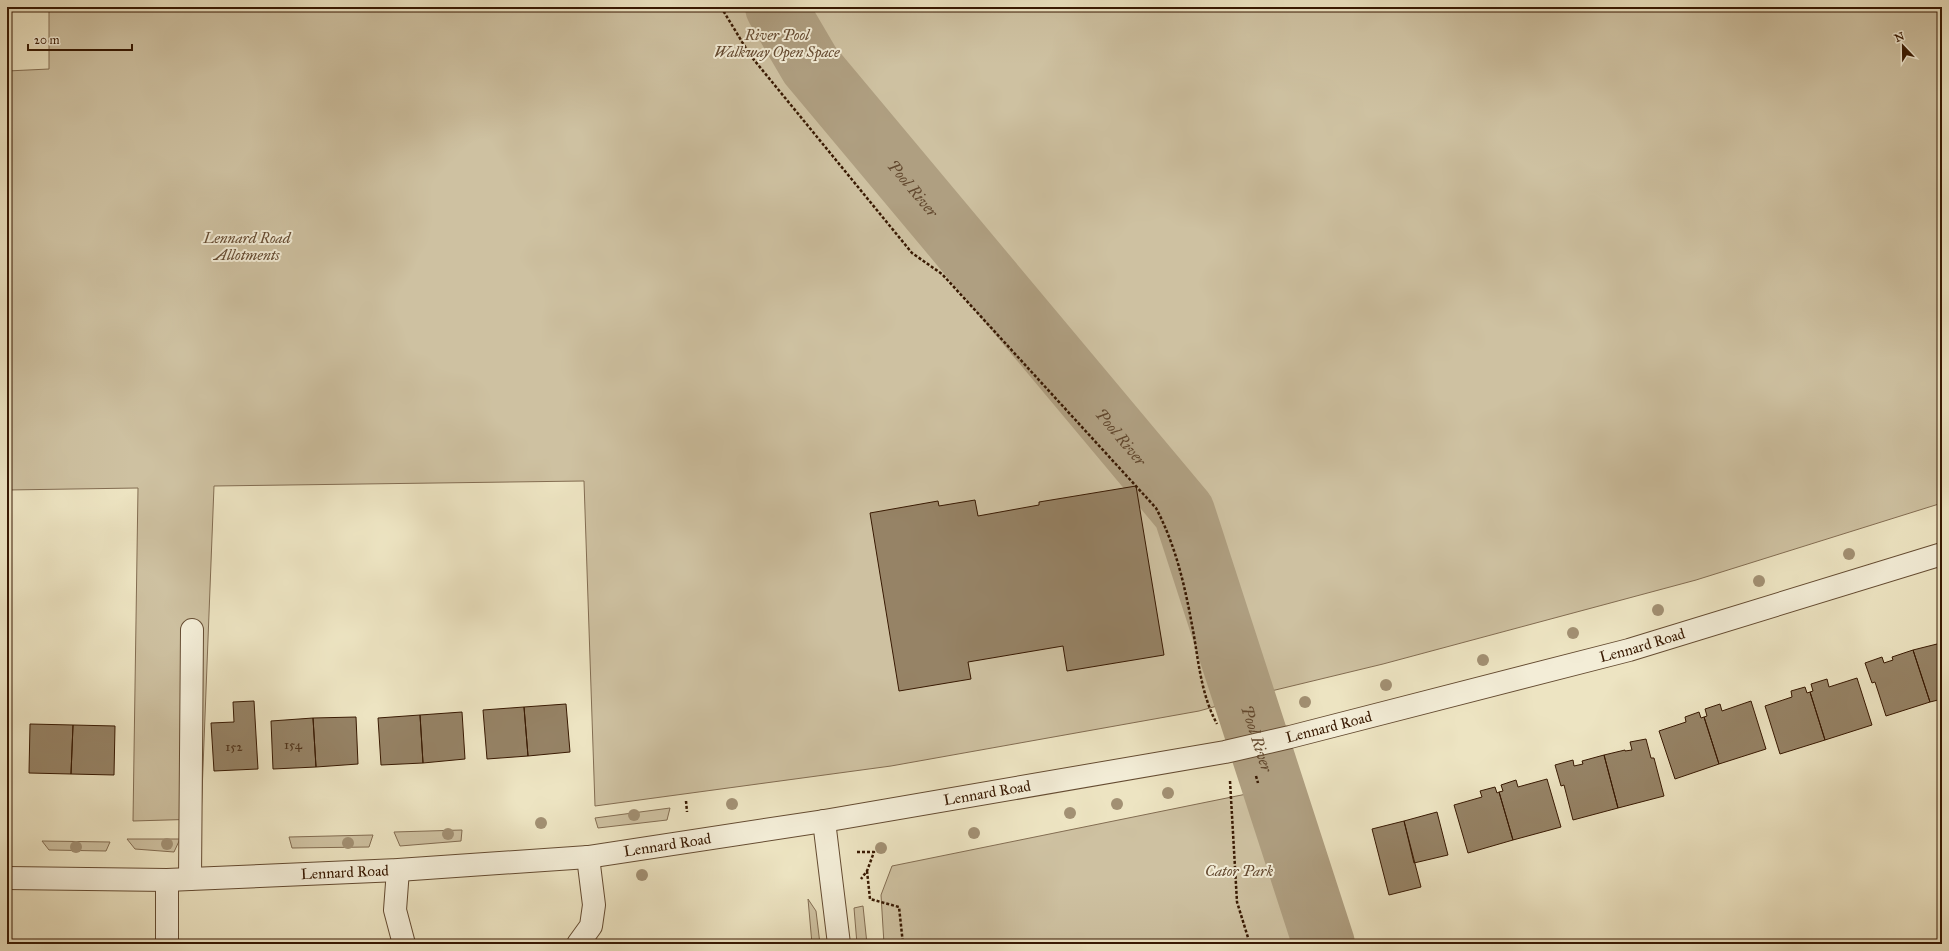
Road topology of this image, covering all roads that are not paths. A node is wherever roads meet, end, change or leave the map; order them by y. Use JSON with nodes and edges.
{"nodes":[{"id":1,"x":1942,"y":554,"type":"edge"},
{"id":2,"x":192,"y":630,"type":"dead end"},
{"id":3,"x":824,"y":821,"type":"junction"},
{"id":4,"x":588,"y":857,"type":"junction"},
{"id":5,"x":398,"y":870,"type":"junction"},
{"id":6,"x":7,"y":878,"type":"edge"},
{"id":7,"x":190,"y":878,"type":"junction"},
{"id":8,"x":167,"y":880,"type":"junction"},
{"id":9,"x":167,"y":944,"type":"edge"},
{"id":10,"x":404,"y":944,"type":"edge"},
{"id":11,"x":578,"y":944,"type":"edge"},
{"id":12,"x":839,"y":944,"type":"edge"}],
"edges":[{"from":1,"to":3,"type":"street","name":"Lennard Road"},
{"from":2,"to":7,"type":"street"},
{"from":3,"to":4,"type":"street","name":"Lennard Road"},
{"from":3,"to":12,"type":"street"},
{"from":4,"to":5,"type":"street","name":"Lennard Road"},
{"from":4,"to":11,"type":"street"},
{"from":5,"to":7,"type":"street","name":"Lennard Road"},
{"from":5,"to":10,"type":"street"},
{"from":6,"to":8,"type":"street","name":"Lennard Road"},
{"from":7,"to":8,"type":"street","name":"Lennard Road"},
{"from":8,"to":9,"type":"street"}]}
